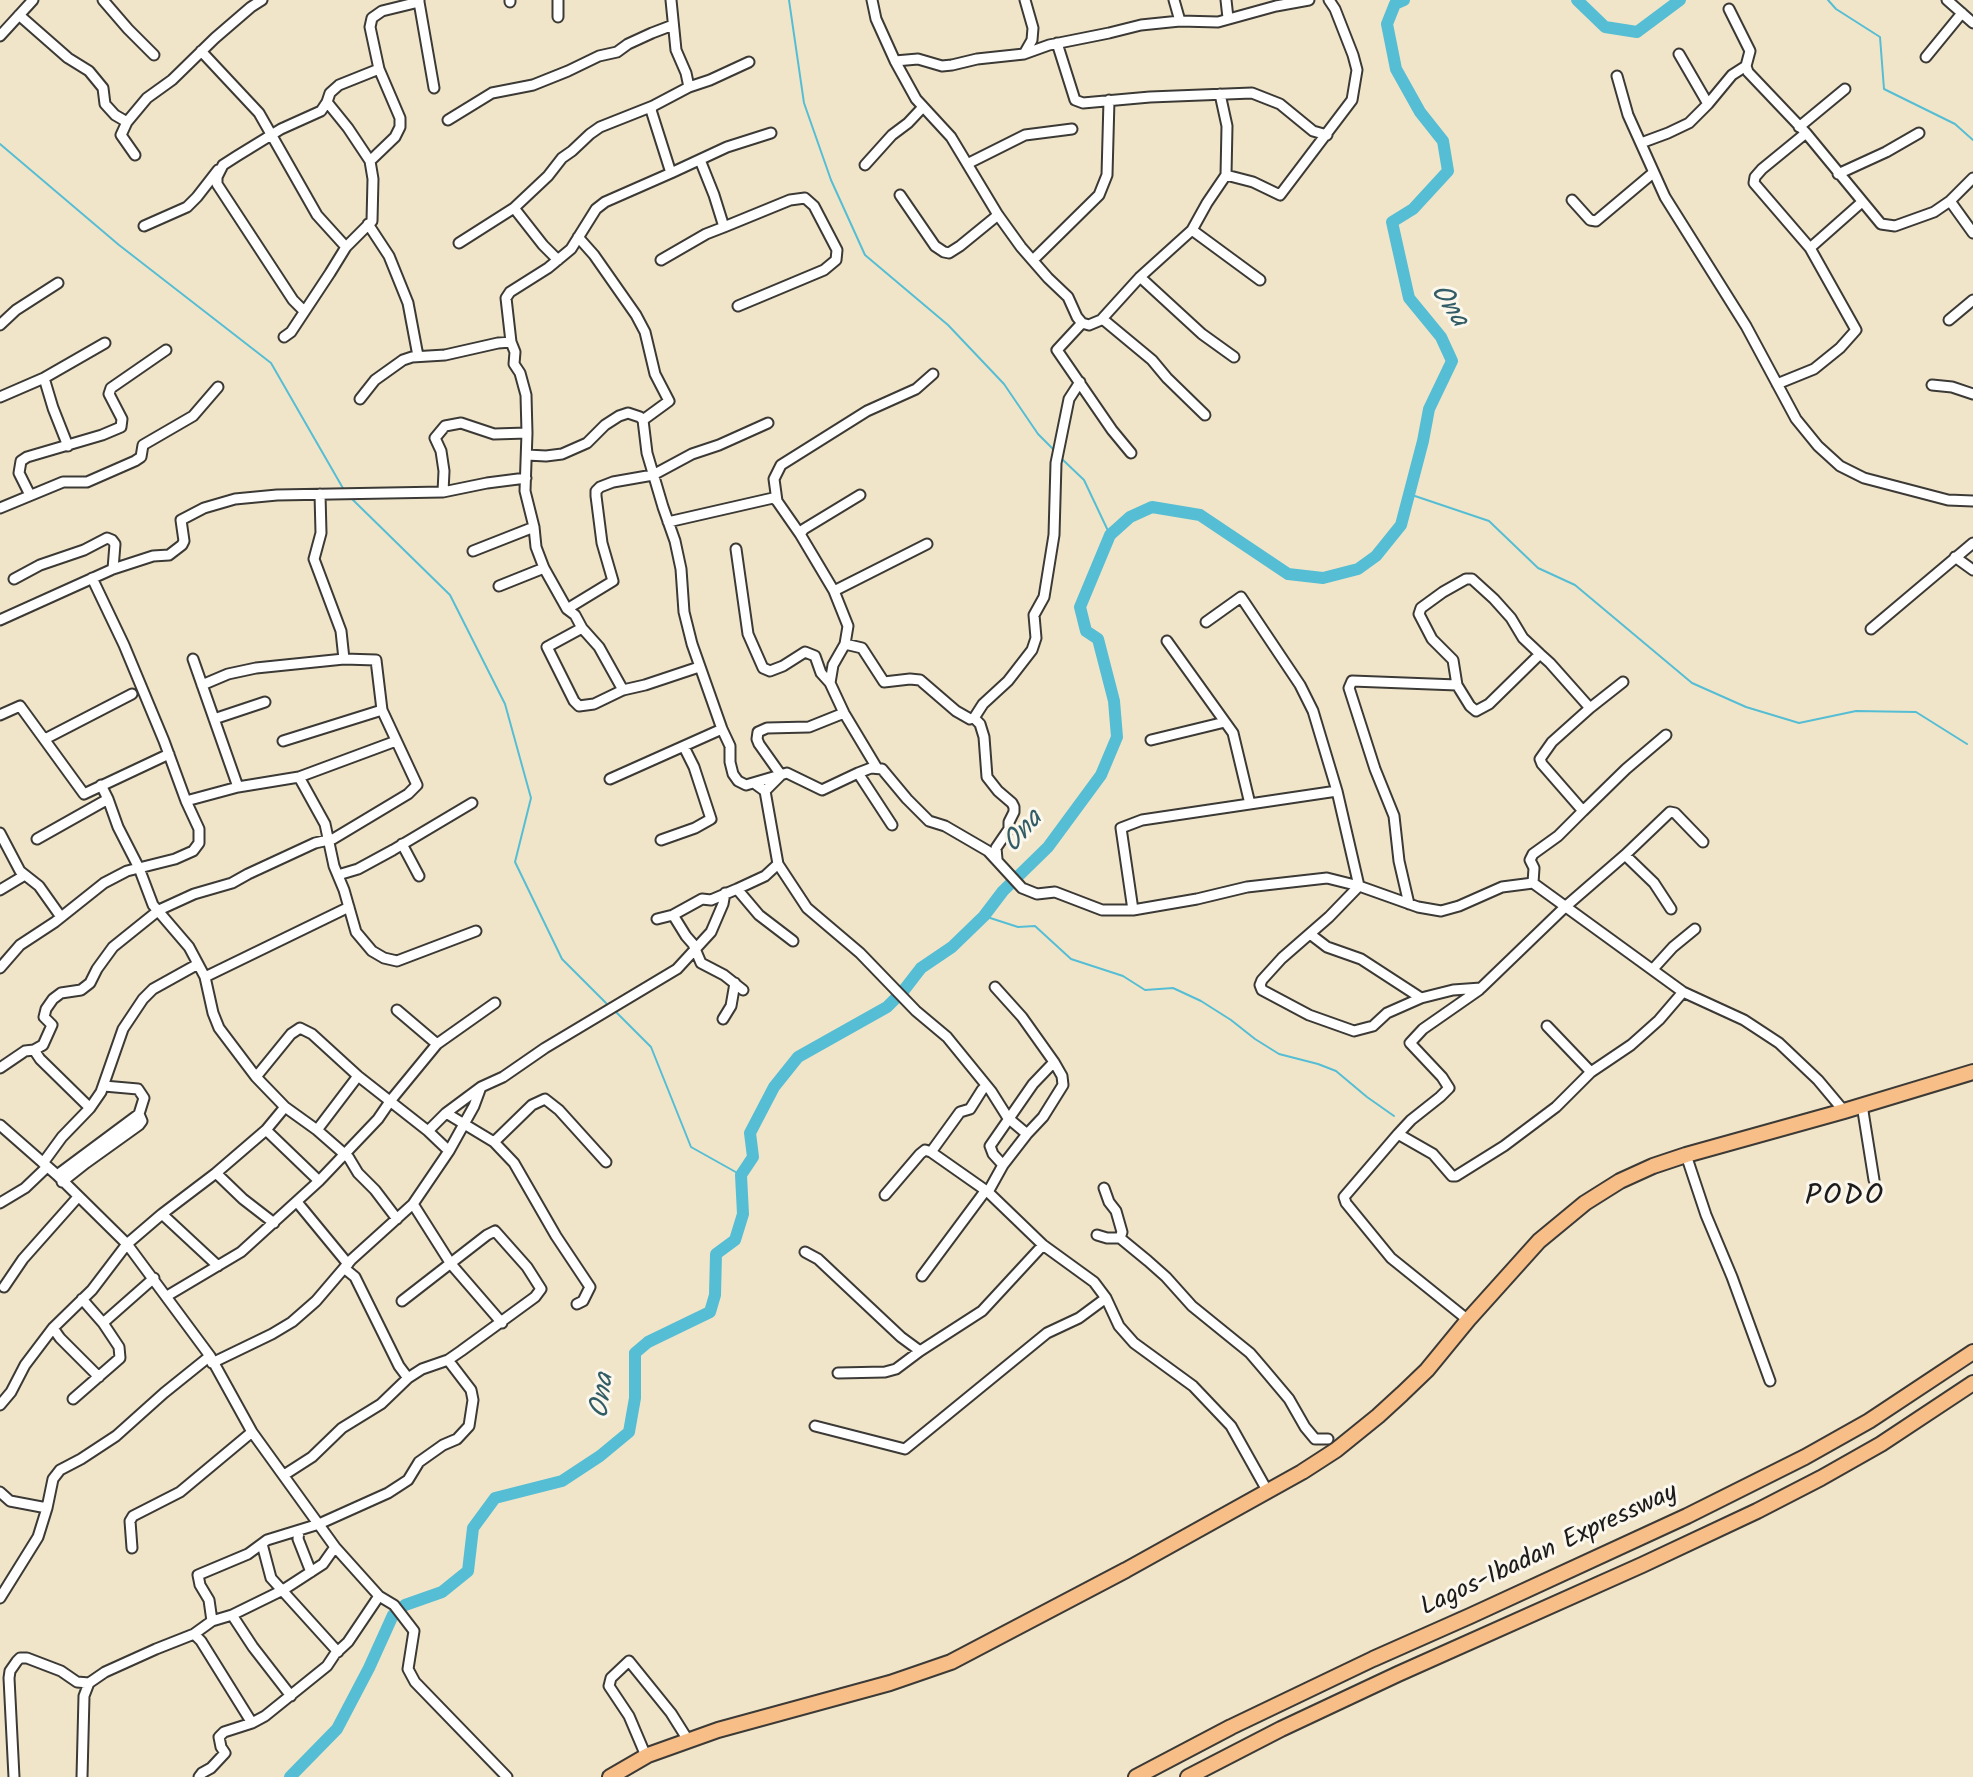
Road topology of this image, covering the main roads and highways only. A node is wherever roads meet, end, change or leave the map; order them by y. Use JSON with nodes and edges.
{"nodes":[{"id":1,"x":1973,"y":1072,"type":"edge"},
{"id":2,"x":1973,"y":1352,"type":"edge"},
{"id":3,"x":1973,"y":1383,"type":"edge"},
{"id":4,"x":610,"y":1777,"type":"edge"},
{"id":5,"x":1136,"y":1777,"type":"edge"},
{"id":6,"x":1188,"y":1777,"type":"edge"}],
"edges":[{"from":1,"to":4,"type":"highway"},
{"from":2,"to":5,"type":"highway","name":"Lagos-Ibadan Expressway"},
{"from":3,"to":6,"type":"highway","name":"Lagos-Ibadan Expressway"}]}
